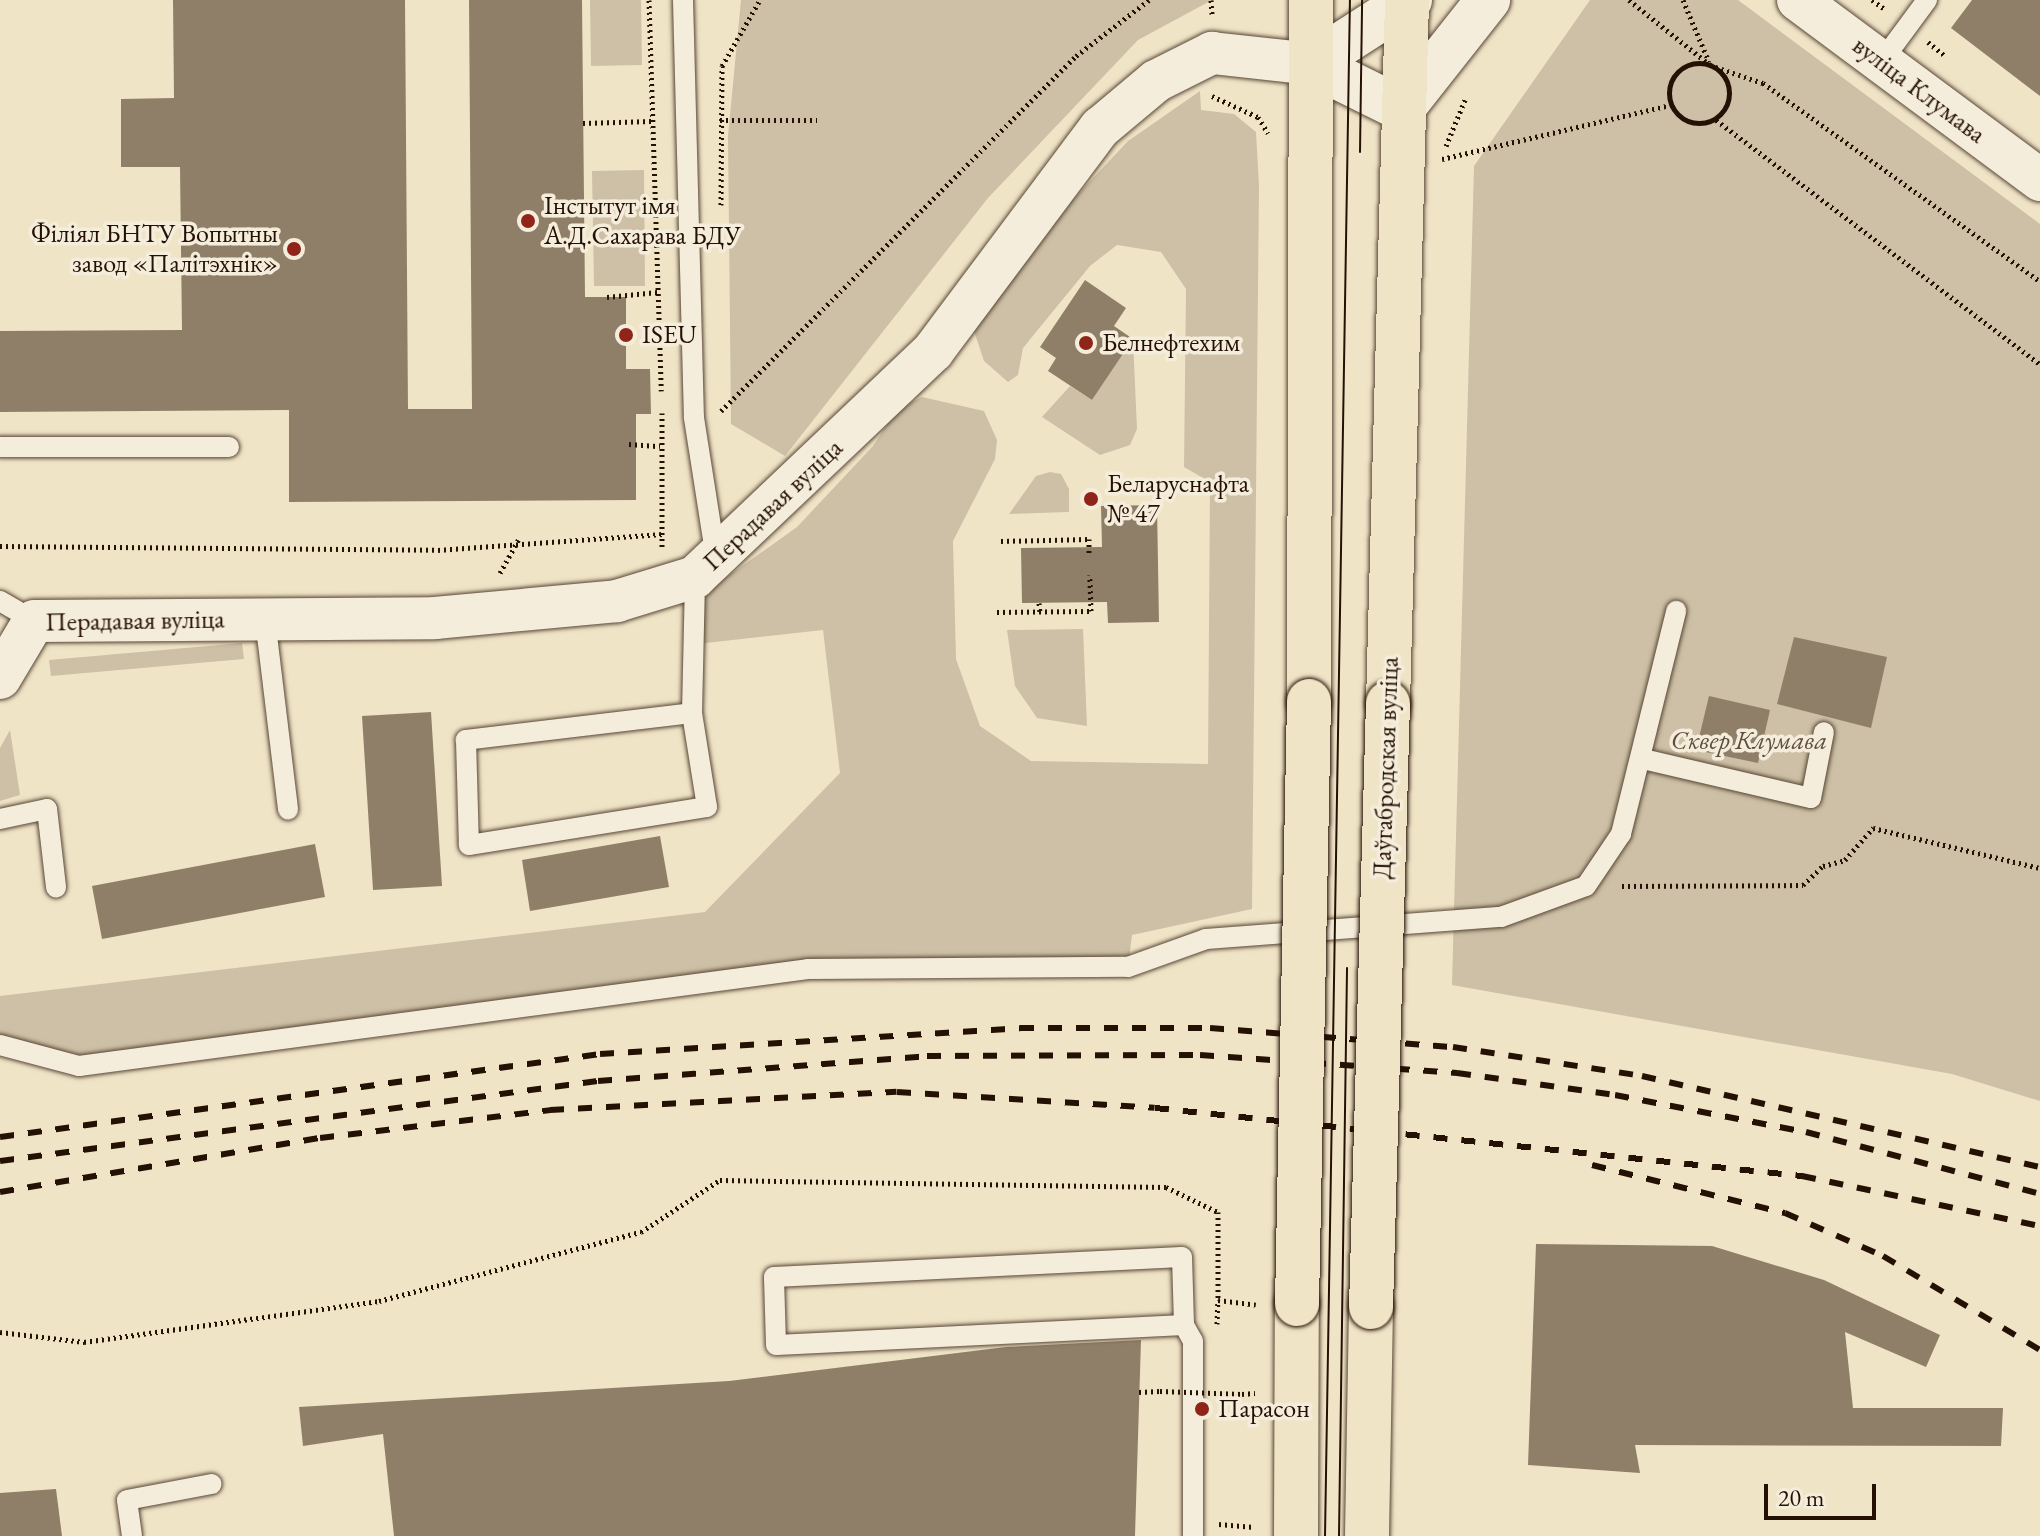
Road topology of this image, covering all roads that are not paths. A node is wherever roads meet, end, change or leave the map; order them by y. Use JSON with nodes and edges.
{"nodes":[{"id":1,"x":683,"y":0,"type":"edge"},
{"id":2,"x":1311,"y":0,"type":"edge"},
{"id":3,"x":1488,"y":0,"type":"edge"},
{"id":4,"x":1798,"y":0,"type":"edge"},
{"id":5,"x":1927,"y":0,"type":"edge"},
{"id":6,"x":1408,"y":1,"type":"edge"},
{"id":7,"x":1882,"y":61,"type":"junction"},
{"id":8,"x":1311,"y":64,"type":"junction"},
{"id":9,"x":1402,"y":109,"type":"junction"},
{"id":10,"x":2040,"y":180,"type":"edge"},
{"id":11,"x":0,"y":447,"type":"edge"},
{"id":12,"x":229,"y":447,"type":"dead end"},
{"id":13,"x":692,"y":577,"type":"junction"},
{"id":14,"x":17,"y":611,"type":"edge"},
{"id":15,"x":1676,"y":611,"type":"dead end"},
{"id":16,"x":265,"y":619,"type":"junction"},
{"id":17,"x":0,"y":678,"type":"edge"},
{"id":18,"x":692,"y":713,"type":"junction"},
{"id":19,"x":1824,"y":732,"type":"dead end"},
{"id":20,"x":1643,"y":759,"type":"junction"},
{"id":21,"x":288,"y":810,"type":"dead end"},
{"id":22,"x":0,"y":819,"type":"edge"},
{"id":23,"x":56,"y":887,"type":"dead end"},
{"id":24,"x":0,"y":1045,"type":"edge"},
{"id":25,"x":1184,"y":1325,"type":"junction"},
{"id":26,"x":212,"y":1484,"type":"dead end"},
{"id":27,"x":132,"y":1536,"type":"edge"},
{"id":28,"x":1193,"y":1536,"type":"edge"},
{"id":29,"x":1296,"y":1536,"type":"edge"},
{"id":30,"x":1367,"y":1536,"type":"edge"}],
"edges":[{"from":1,"to":13,"type":"lane"},
{"from":2,"to":8,"type":"main road"},
{"from":3,"to":9,"type":"main road"},
{"from":4,"to":7,"type":"street","name":"вуліца Клумава"},
{"from":5,"to":7,"type":"lane"},
{"from":6,"to":8,"type":"main road"},
{"from":6,"to":9,"type":"main road","name":"Даўгабродская вуліца"},
{"from":7,"to":10,"type":"street","name":"вуліца Клумава"},
{"from":8,"to":9,"type":"main road","name":"Перадавая вуліца"},
{"from":8,"to":13,"type":"street","name":"Перадавая вуліца"},
{"from":8,"to":29,"type":"main road","bridge":true},
{"from":9,"to":30,"type":"main road","name":"Даўгабродская вуліца","bridge":true},
{"from":11,"to":12,"type":"lane"},
{"from":13,"to":16,"type":"street","name":"Перадавая вуліца"},
{"from":13,"to":18,"type":"lane"},
{"from":14,"to":16,"type":"street","name":"Перадавая вуліца"},
{"from":14,"to":17,"type":"street","name":"Перадавая вуліца"},
{"from":15,"to":20,"type":"lane"},
{"from":16,"to":21,"type":"lane"},
{"from":18,"to":18,"type":"lane"},
{"from":19,"to":20,"type":"lane"},
{"from":20,"to":24,"type":"lane"},
{"from":22,"to":23,"type":"lane"},
{"from":25,"to":25,"type":"lane"},
{"from":25,"to":28,"type":"lane"},
{"from":26,"to":27,"type":"lane"}]}
